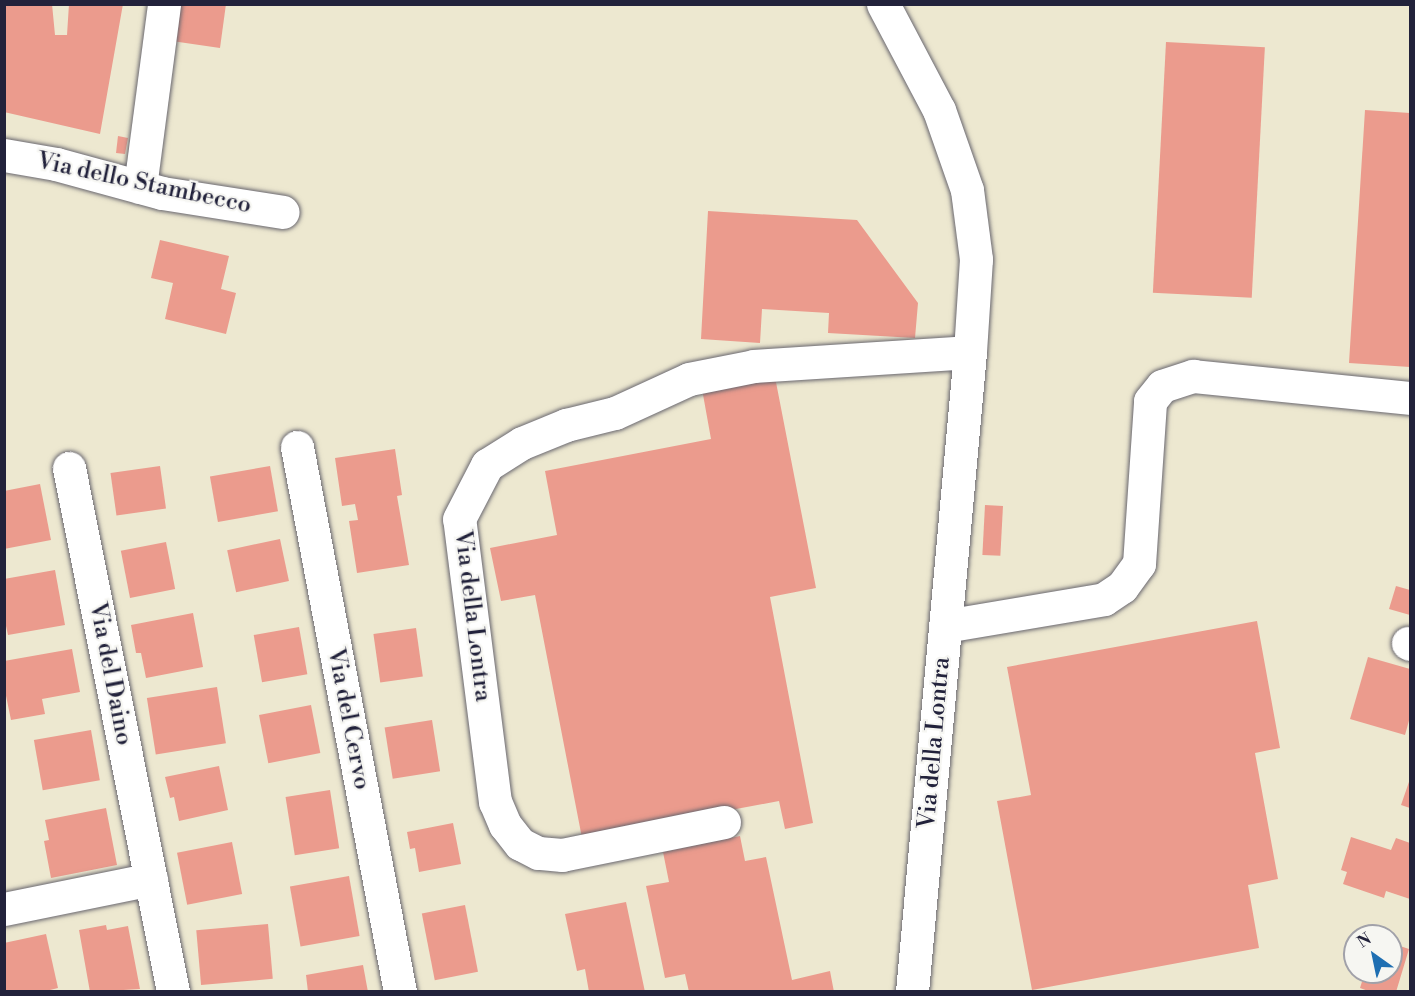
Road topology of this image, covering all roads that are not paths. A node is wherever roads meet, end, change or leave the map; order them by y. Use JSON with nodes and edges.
{"nodes":[{"id":1,"x":164,"y":4,"type":"edge"},
{"id":2,"x":883,"y":4,"type":"edge"},
{"id":3,"x":4,"y":155,"type":"edge"},
{"id":4,"x":140,"y":187,"type":"junction"},
{"id":5,"x":283,"y":212,"type":"dead end"},
{"id":6,"x":970,"y":352,"type":"junction"},
{"id":7,"x":1410,"y":398,"type":"edge"},
{"id":8,"x":297,"y":447,"type":"dead end"},
{"id":9,"x":69,"y":468,"type":"dead end"},
{"id":10,"x":945,"y":626,"type":"junction"},
{"id":11,"x":724,"y":822,"type":"dead end"},
{"id":12,"x":151,"y":879,"type":"junction"},
{"id":13,"x":4,"y":909,"type":"edge"},
{"id":14,"x":173,"y":992,"type":"edge"},
{"id":15,"x":400,"y":992,"type":"edge"},
{"id":16,"x":912,"y":992,"type":"edge"}],
"edges":[{"from":1,"to":4,"type":"street"},
{"from":2,"to":6,"type":"street","name":"Via della Lontra"},
{"from":3,"to":4,"type":"street","name":"Via dello Stambecco"},
{"from":4,"to":5,"type":"street","name":"Via dello Stambecco"},
{"from":6,"to":10,"type":"street","name":"Via della Lontra"},
{"from":6,"to":11,"type":"street","name":"Via della Lontra"},
{"from":7,"to":10,"type":"street"},
{"from":8,"to":15,"type":"street","name":"Via del Cervo"},
{"from":9,"to":12,"type":"street","name":"Via del Daino"},
{"from":10,"to":16,"type":"street","name":"Via della Lontra"},
{"from":12,"to":13,"type":"street"},
{"from":12,"to":14,"type":"street","name":"Via del Daino"}]}
